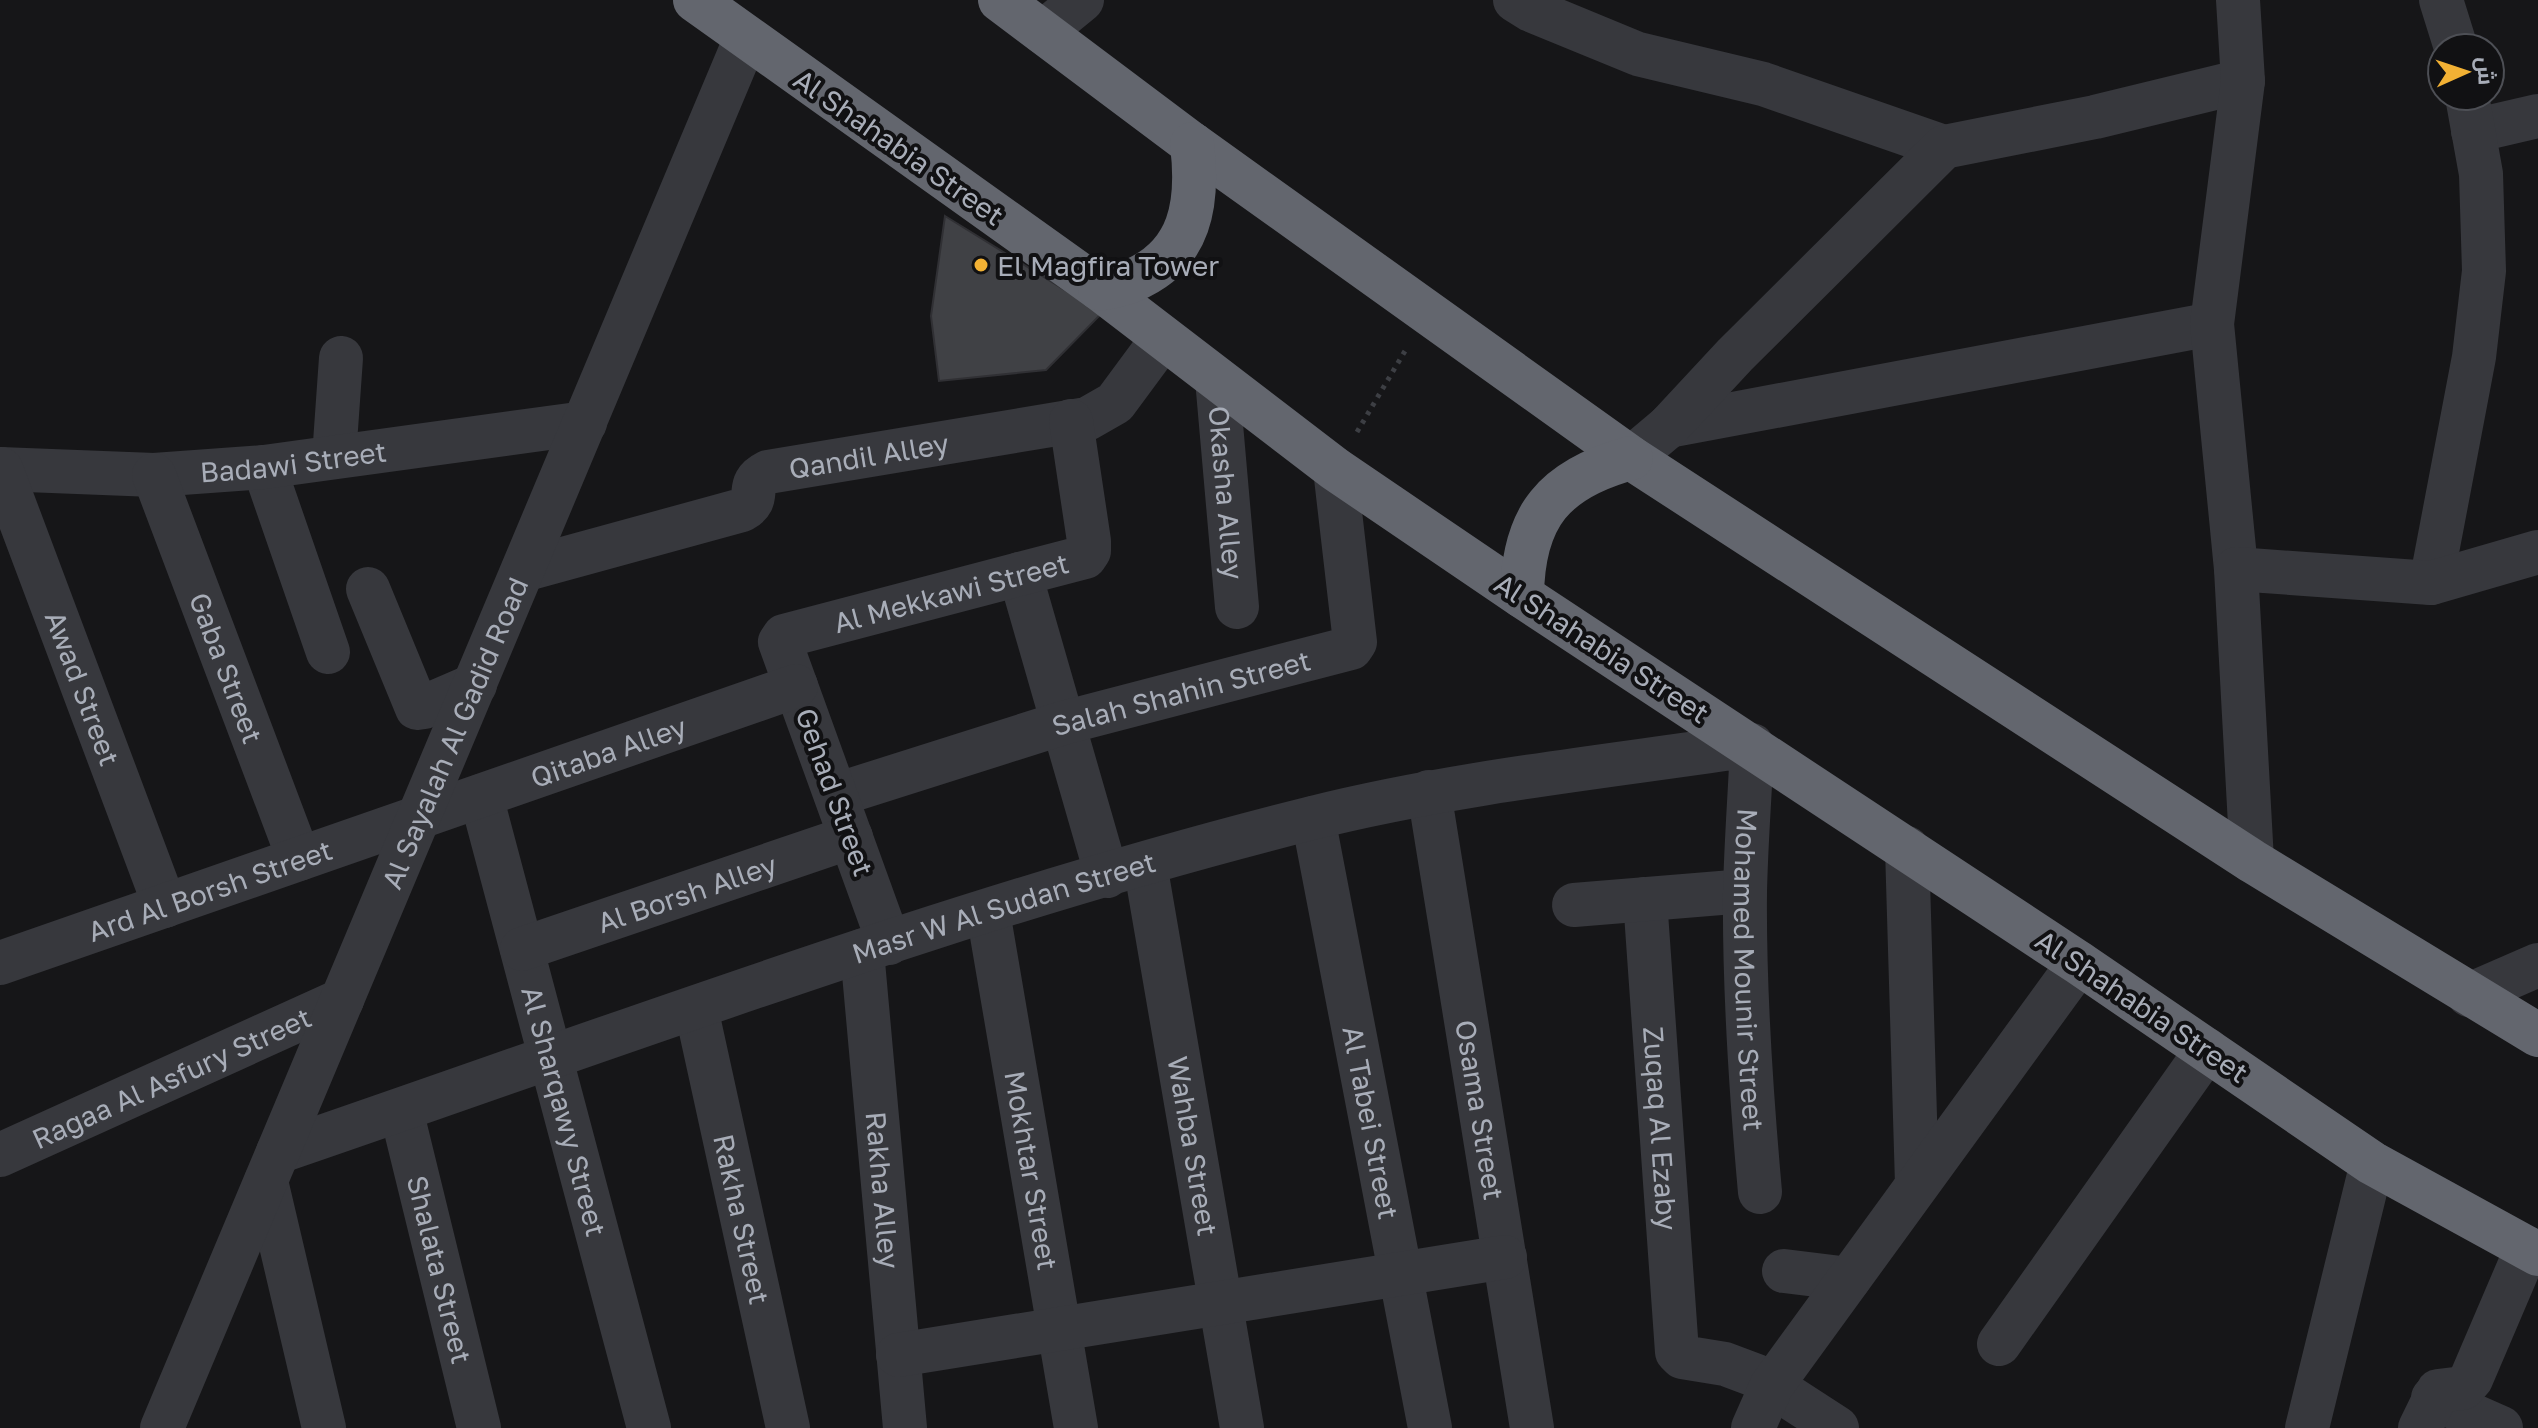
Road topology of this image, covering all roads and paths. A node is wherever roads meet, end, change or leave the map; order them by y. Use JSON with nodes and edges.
{"nodes":[{"id":1,"x":695,"y":0,"type":"edge"},
{"id":2,"x":1000,"y":0,"type":"edge"},
{"id":3,"x":1082,"y":0,"type":"edge"},
{"id":4,"x":1515,"y":0,"type":"edge"},
{"id":5,"x":2238,"y":0,"type":"edge"},
{"id":6,"x":2441,"y":0,"type":"edge"},
{"id":7,"x":1043,"y":32,"type":"junction"},
{"id":8,"x":2451,"y":32,"type":"edge"},
{"id":9,"x":746,"y":38,"type":"junction"},
{"id":10,"x":2243,"y":81,"type":"junction"},
{"id":11,"x":2470,"y":114,"type":"edge"},
{"id":12,"x":2538,"y":116,"type":"edge"},
{"id":13,"x":1192,"y":144,"type":"junction"},
{"id":14,"x":1944,"y":147,"type":"junction"},
{"id":15,"x":1100,"y":289,"type":"junction"},
{"id":16,"x":1428,"y":312,"type":"junction"},
{"id":17,"x":2212,"y":324,"type":"junction"},
{"id":18,"x":1163,"y":338,"type":"junction"},
{"id":19,"x":341,"y":358,"type":"dead end"},
{"id":20,"x":1217,"y":379,"type":"junction"},
{"id":21,"x":1071,"y":421,"type":"junction"},
{"id":22,"x":585,"y":423,"type":"junction"},
{"id":23,"x":1669,"y":426,"type":"junction"},
{"id":24,"x":334,"y":457,"type":"junction"},
{"id":25,"x":1631,"y":458,"type":"junction"},
{"id":26,"x":264,"y":467,"type":"junction"},
{"id":27,"x":1,"y":469,"type":"edge"},
{"id":28,"x":1335,"y":469,"type":"junction"},
{"id":29,"x":154,"y":475,"type":"junction"},
{"id":30,"x":2538,"y":552,"type":"edge"},
{"id":31,"x":2236,"y":569,"type":"junction"},
{"id":32,"x":523,"y":570,"type":"junction"},
{"id":33,"x":1020,"y":574,"type":"junction"},
{"id":34,"x":2431,"y":583,"type":"junction"},
{"id":35,"x":368,"y":589,"type":"dead end"},
{"id":36,"x":1522,"y":596,"type":"junction"},
{"id":37,"x":1237,"y":607,"type":"dead end"},
{"id":38,"x":780,"y":642,"type":"joint"},
{"id":39,"x":328,"y":652,"type":"dead end"},
{"id":40,"x":475,"y":685,"type":"junction"},
{"id":41,"x":796,"y":686,"type":"junction"},
{"id":42,"x":1063,"y":723,"type":"junction"},
{"id":43,"x":1752,"y":745,"type":"junction"},
{"id":44,"x":1429,"y":792,"type":"junction"},
{"id":45,"x":836,"y":795,"type":"junction"},
{"id":46,"x":481,"y":796,"type":"junction"},
{"id":47,"x":419,"y":818,"type":"junction"},
{"id":48,"x":1313,"y":818,"type":"junction"},
{"id":49,"x":851,"y":837,"type":"junction"},
{"id":50,"x":1907,"y":848,"type":"junction"},
{"id":51,"x":299,"y":859,"type":"junction"},
{"id":52,"x":2252,"y":861,"type":"junction"},
{"id":53,"x":1126,"y":870,"type":"junction"},
{"id":54,"x":1745,"y":891,"type":"junction"},
{"id":55,"x":1645,"y":899,"type":"junction"},
{"id":56,"x":1574,"y":905,"type":"dead end"},
{"id":57,"x":165,"y":906,"type":"junction"},
{"id":58,"x":988,"y":912,"type":"junction"},
{"id":59,"x":876,"y":947,"type":"junction"},
{"id":60,"x":522,"y":949,"type":"junction"},
{"id":61,"x":4,"y":951,"type":"edge"},
{"id":62,"x":2079,"y":963,"type":"junction"},
{"id":63,"x":2538,"y":965,"type":"edge"},
{"id":64,"x":2469,"y":995,"type":"junction"},
{"id":65,"x":342,"y":1000,"type":"junction"},
{"id":66,"x":696,"y":1008,"type":"junction"},
{"id":67,"x":2538,"y":1035,"type":"edge"},
{"id":68,"x":2207,"y":1050,"type":"junction"},
{"id":69,"x":551,"y":1059,"type":"junction"},
{"id":70,"x":401,"y":1110,"type":"junction"},
{"id":71,"x":0,"y":1155,"type":"edge"},
{"id":72,"x":2372,"y":1163,"type":"junction"},
{"id":73,"x":272,"y":1167,"type":"junction"},
{"id":74,"x":1917,"y":1184,"type":"junction"},
{"id":75,"x":1760,"y":1192,"type":"dead end"},
{"id":76,"x":2532,"y":1251,"type":"edge"},
{"id":77,"x":1505,"y":1257,"type":"junction"},
{"id":78,"x":1784,"y":1271,"type":"dead end"},
{"id":79,"x":1401,"y":1274,"type":"junction"},
{"id":80,"x":1849,"y":1279,"type":"junction"},
{"id":81,"x":1220,"y":1303,"type":"junction"},
{"id":82,"x":1059,"y":1329,"type":"junction"},
{"id":83,"x":1999,"y":1344,"type":"dead end"},
{"id":84,"x":898,"y":1355,"type":"junction"},
{"id":85,"x":1772,"y":1385,"type":"junction"},
{"id":86,"x":2427,"y":1413,"type":"edge"},
{"id":87,"x":162,"y":1428,"type":"edge"},
{"id":88,"x":324,"y":1428,"type":"edge"},
{"id":89,"x":479,"y":1428,"type":"edge"},
{"id":90,"x":649,"y":1428,"type":"edge"},
{"id":91,"x":788,"y":1428,"type":"edge"},
{"id":92,"x":905,"y":1428,"type":"edge"},
{"id":93,"x":1076,"y":1428,"type":"edge"},
{"id":94,"x":1242,"y":1428,"type":"edge"},
{"id":95,"x":1430,"y":1428,"type":"edge"},
{"id":96,"x":1532,"y":1428,"type":"edge"},
{"id":97,"x":1753,"y":1428,"type":"edge"},
{"id":98,"x":1837,"y":1428,"type":"edge"},
{"id":99,"x":2307,"y":1428,"type":"edge"},
{"id":100,"x":2501,"y":1428,"type":"edge"}],
"edges":[{"from":1,"to":9,"type":"highway","name":"Al Shahabia Street"},
{"from":2,"to":7,"type":"highway"},
{"from":3,"to":7,"type":"street"},
{"from":4,"to":14,"type":"street"},
{"from":5,"to":10,"type":"street"},
{"from":6,"to":8,"type":"street"},
{"from":7,"to":13,"type":"highway"},
{"from":9,"to":15,"type":"highway","name":"Al Shahabia Street"},
{"from":9,"to":22,"type":"street","name":"Al Sayalah Al Gadid Road"},
{"from":10,"to":14,"type":"street"},
{"from":10,"to":17,"type":"street"},
{"from":11,"to":12,"type":"street"},
{"from":11,"to":34,"type":"street"},
{"from":13,"to":15,"type":"highway"},
{"from":13,"to":16,"type":"highway"},
{"from":14,"to":23,"type":"street"},
{"from":15,"to":18,"type":"highway","name":"Al Shahabia Street"},
{"from":16,"to":25,"type":"highway"},
{"from":16,"to":28,"type":"path"},
{"from":17,"to":23,"type":"street"},
{"from":17,"to":31,"type":"street"},
{"from":18,"to":20,"type":"highway","name":"Al Shahabia Street"},
{"from":18,"to":21,"type":"street","name":"Qandil Alley"},
{"from":19,"to":24,"type":"street"},
{"from":20,"to":28,"type":"highway","name":"Al Shahabia Street"},
{"from":20,"to":37,"type":"street","name":"Okasha Alley"},
{"from":21,"to":32,"type":"street","name":"Qandil Alley"},
{"from":21,"to":33,"type":"street","name":"Al Mekkawi Street"},
{"from":22,"to":24,"type":"street","name":"Badawi Street"},
{"from":22,"to":32,"type":"street","name":"Al Sayalah Al Gadid Road"},
{"from":23,"to":25,"type":"street"},
{"from":24,"to":26,"type":"street","name":"Badawi Street"},
{"from":25,"to":36,"type":"highway"},
{"from":25,"to":52,"type":"highway"},
{"from":26,"to":29,"type":"street","name":"Badawi Street"},
{"from":26,"to":39,"type":"street"},
{"from":27,"to":29,"type":"street","name":"Badawi Street"},
{"from":27,"to":57,"type":"street","name":"Awad Street"},
{"from":28,"to":36,"type":"highway","name":"Al Shahabia Street"},
{"from":28,"to":42,"type":"street","name":"Salah Shahin Street"},
{"from":29,"to":51,"type":"street","name":"Gaba Street"},
{"from":30,"to":34,"type":"street"},
{"from":31,"to":34,"type":"street"},
{"from":31,"to":52,"type":"street"},
{"from":32,"to":40,"type":"street","name":"Al Sayalah Al Gadid Road"},
{"from":33,"to":38,"type":"street","name":"Al Mekkawi Street"},
{"from":33,"to":42,"type":"street","name":"Wahba Street"},
{"from":35,"to":40,"type":"street"},
{"from":36,"to":43,"type":"highway","name":"Al Shahabia Street"},
{"from":38,"to":41,"type":"street","name":"Gehad Street"},
{"from":40,"to":47,"type":"street","name":"Al Sayalah Al Gadid Road"},
{"from":41,"to":45,"type":"street","name":"Gehad Street"},
{"from":41,"to":46,"type":"street","name":"Qitaba Alley"},
{"from":42,"to":45,"type":"street","name":"Salah Shahin Street"},
{"from":42,"to":53,"type":"street","name":"Wahba Street"},
{"from":43,"to":44,"type":"street","name":"Masr W Al Sudan Street"},
{"from":43,"to":50,"type":"highway","name":"Al Shahabia Street"},
{"from":43,"to":54,"type":"street","name":"Mohamed Mounir Street"},
{"from":44,"to":48,"type":"street","name":"Masr W Al Sudan Street"},
{"from":44,"to":77,"type":"street","name":"Osama Street"},
{"from":45,"to":49,"type":"street","name":"Gehad Street"},
{"from":46,"to":47,"type":"street","name":"Qitaba Alley"},
{"from":46,"to":60,"type":"street","name":"Al Sharqawy Street"},
{"from":47,"to":51,"type":"street","name":"Ard Al Borsh Street"},
{"from":47,"to":65,"type":"street","name":"Al Sayalah Al Gadid Road"},
{"from":48,"to":53,"type":"street","name":"Masr W Al Sudan Street"},
{"from":48,"to":79,"type":"street","name":"Al Tabei Street"},
{"from":49,"to":59,"type":"street","name":"Gehad Street"},
{"from":49,"to":60,"type":"street","name":"Al Borsh Alley"},
{"from":50,"to":62,"type":"highway","name":"Al Shahabia Street"},
{"from":50,"to":74,"type":"street"},
{"from":51,"to":57,"type":"street","name":"Ard Al Borsh Street"},
{"from":52,"to":64,"type":"highway"},
{"from":53,"to":58,"type":"street","name":"Masr W Al Sudan Street"},
{"from":53,"to":81,"type":"street","name":"Wahba Street"},
{"from":54,"to":55,"type":"street"},
{"from":54,"to":75,"type":"street","name":"Mohamed Mounir Street"},
{"from":55,"to":56,"type":"street"},
{"from":55,"to":85,"type":"street","name":"Zuqaq Al Ezaby"},
{"from":57,"to":61,"type":"street","name":"Ard Al Borsh Street"},
{"from":58,"to":59,"type":"street","name":"Masr W Al Sudan Street"},
{"from":58,"to":82,"type":"street","name":"Mokhtar Street"},
{"from":59,"to":66,"type":"street","name":"Masr W Al Sudan Street"},
{"from":59,"to":84,"type":"street","name":"Rakha Alley"},
{"from":60,"to":69,"type":"street","name":"Al Sharqawy Street"},
{"from":62,"to":68,"type":"highway","name":"Al Shahabia Street"},
{"from":62,"to":74,"type":"street"},
{"from":63,"to":64,"type":"street"},
{"from":64,"to":67,"type":"highway"},
{"from":65,"to":71,"type":"street","name":"Ragaa Al Asfury Street"},
{"from":65,"to":73,"type":"street","name":"Al Sayalah Al Gadid Road"},
{"from":66,"to":69,"type":"street","name":"Masr W Al Sudan Street"},
{"from":66,"to":91,"type":"street","name":"Rakha Street"},
{"from":68,"to":72,"type":"highway","name":"Al Shahabia Street"},
{"from":68,"to":83,"type":"street"},
{"from":69,"to":70,"type":"street","name":"Masr W Al Sudan Street"},
{"from":69,"to":90,"type":"street","name":"Al Sharqawy Street"},
{"from":70,"to":73,"type":"street","name":"Masr W Al Sudan Street"},
{"from":70,"to":89,"type":"street","name":"Shalata Street"},
{"from":72,"to":76,"type":"highway","name":"Al Shahabia Street"},
{"from":72,"to":99,"type":"street"},
{"from":73,"to":87,"type":"street","name":"Al Sayalah Al Gadid Road"},
{"from":73,"to":88,"type":"street"},
{"from":74,"to":80,"type":"street"},
{"from":76,"to":86,"type":"street"},
{"from":77,"to":79,"type":"street"},
{"from":77,"to":96,"type":"street","name":"Osama Street"},
{"from":78,"to":80,"type":"street"},
{"from":79,"to":81,"type":"street"},
{"from":79,"to":95,"type":"street","name":"Al Tabei Street"},
{"from":80,"to":85,"type":"street"},
{"from":81,"to":82,"type":"street"},
{"from":81,"to":94,"type":"street","name":"Wahba Street"},
{"from":82,"to":84,"type":"street"},
{"from":82,"to":93,"type":"street","name":"Mokhtar Street"},
{"from":84,"to":92,"type":"street","name":"Rakha Alley"},
{"from":85,"to":97,"type":"street"},
{"from":85,"to":98,"type":"street"},
{"from":86,"to":100,"type":"street"}]}
